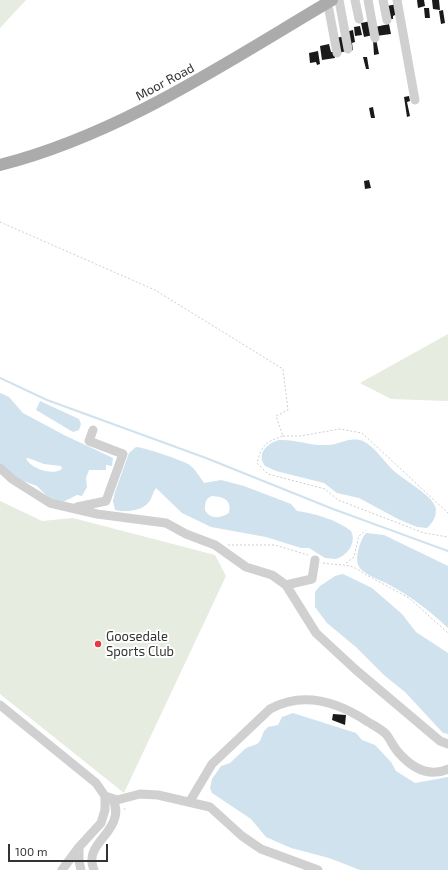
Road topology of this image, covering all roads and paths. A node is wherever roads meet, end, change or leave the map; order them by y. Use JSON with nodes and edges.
{"nodes":[{"id":1,"x":340,"y":0,"type":"edge"},
{"id":2,"x":355,"y":0,"type":"edge"},
{"id":3,"x":368,"y":0,"type":"edge"},
{"id":4,"x":383,"y":0,"type":"edge"},
{"id":5,"x":397,"y":0,"type":"edge"},
{"id":6,"x":328,"y":2,"type":"edge"},
{"id":7,"x":359,"y":19,"type":"dead end"},
{"id":8,"x":387,"y":20,"type":"dead end"},
{"id":9,"x":375,"y":38,"type":"dead end"},
{"id":10,"x":348,"y":49,"type":"dead end"},
{"id":11,"x":337,"y":53,"type":"dead end"},
{"id":12,"x":415,"y":100,"type":"dead end"},
{"id":13,"x":0,"y":165,"type":"edge"},
{"id":14,"x":0,"y":222,"type":"edge"},
{"id":15,"x":93,"y":430,"type":"dead end"},
{"id":16,"x":282,"y":436,"type":"junction"},
{"id":17,"x":0,"y":468,"type":"edge"},
{"id":18,"x":106,"y":501,"type":"junction"},
{"id":19,"x":75,"y":507,"type":"junction"},
{"id":20,"x":448,"y":513,"type":"edge"},
{"id":21,"x":115,"y":516,"type":"junction"},
{"id":22,"x":366,"y":530,"type":"dead end"},
{"id":23,"x":448,"y":537,"type":"edge"},
{"id":24,"x":215,"y":545,"type":"junction"},
{"id":25,"x":315,"y":560,"type":"junction"},
{"id":26,"x":346,"y":564,"type":"junction"},
{"id":27,"x":286,"y":585,"type":"junction"},
{"id":28,"x":448,"y":633,"type":"edge"},
{"id":29,"x":0,"y":705,"type":"edge"},
{"id":30,"x":448,"y":744,"type":"edge"},
{"id":31,"x":448,"y":769,"type":"edge"},
{"id":32,"x":109,"y":798,"type":"junction"},
{"id":33,"x":190,"y":801,"type":"junction"},
{"id":34,"x":79,"y":847,"type":"junction"},
{"id":35,"x":62,"y":870,"type":"edge"},
{"id":36,"x":81,"y":870,"type":"edge"},
{"id":37,"x":94,"y":870,"type":"edge"},
{"id":38,"x":318,"y":870,"type":"edge"}],
"edges":[{"from":1,"to":10,"type":"lane"},
{"from":2,"to":7,"type":"lane"},
{"from":3,"to":9,"type":"lane"},
{"from":4,"to":8,"type":"lane"},
{"from":5,"to":12,"type":"lane"},
{"from":6,"to":11,"type":"lane"},
{"from":6,"to":13,"type":"main road","name":"Moor Road"},
{"from":14,"to":16,"type":"path"},
{"from":15,"to":18,"type":"lane"},
{"from":16,"to":20,"type":"path"},
{"from":16,"to":23,"type":"path"},
{"from":17,"to":19,"type":"lane"},
{"from":18,"to":19,"type":"lane"},
{"from":18,"to":21,"type":"lane"},
{"from":19,"to":21,"type":"lane"},
{"from":21,"to":24,"type":"lane"},
{"from":22,"to":26,"type":"path"},
{"from":24,"to":25,"type":"path"},
{"from":24,"to":27,"type":"lane"},
{"from":25,"to":26,"type":"path"},
{"from":25,"to":27,"type":"lane"},
{"from":26,"to":28,"type":"path"},
{"from":27,"to":30,"type":"lane"},
{"from":29,"to":32,"type":"lane"},
{"from":31,"to":33,"type":"lane"},
{"from":32,"to":33,"type":"lane"},
{"from":32,"to":34,"type":"lane"},
{"from":32,"to":37,"type":"lane"},
{"from":33,"to":38,"type":"lane"},
{"from":34,"to":35,"type":"lane"},
{"from":34,"to":36,"type":"lane"}]}
